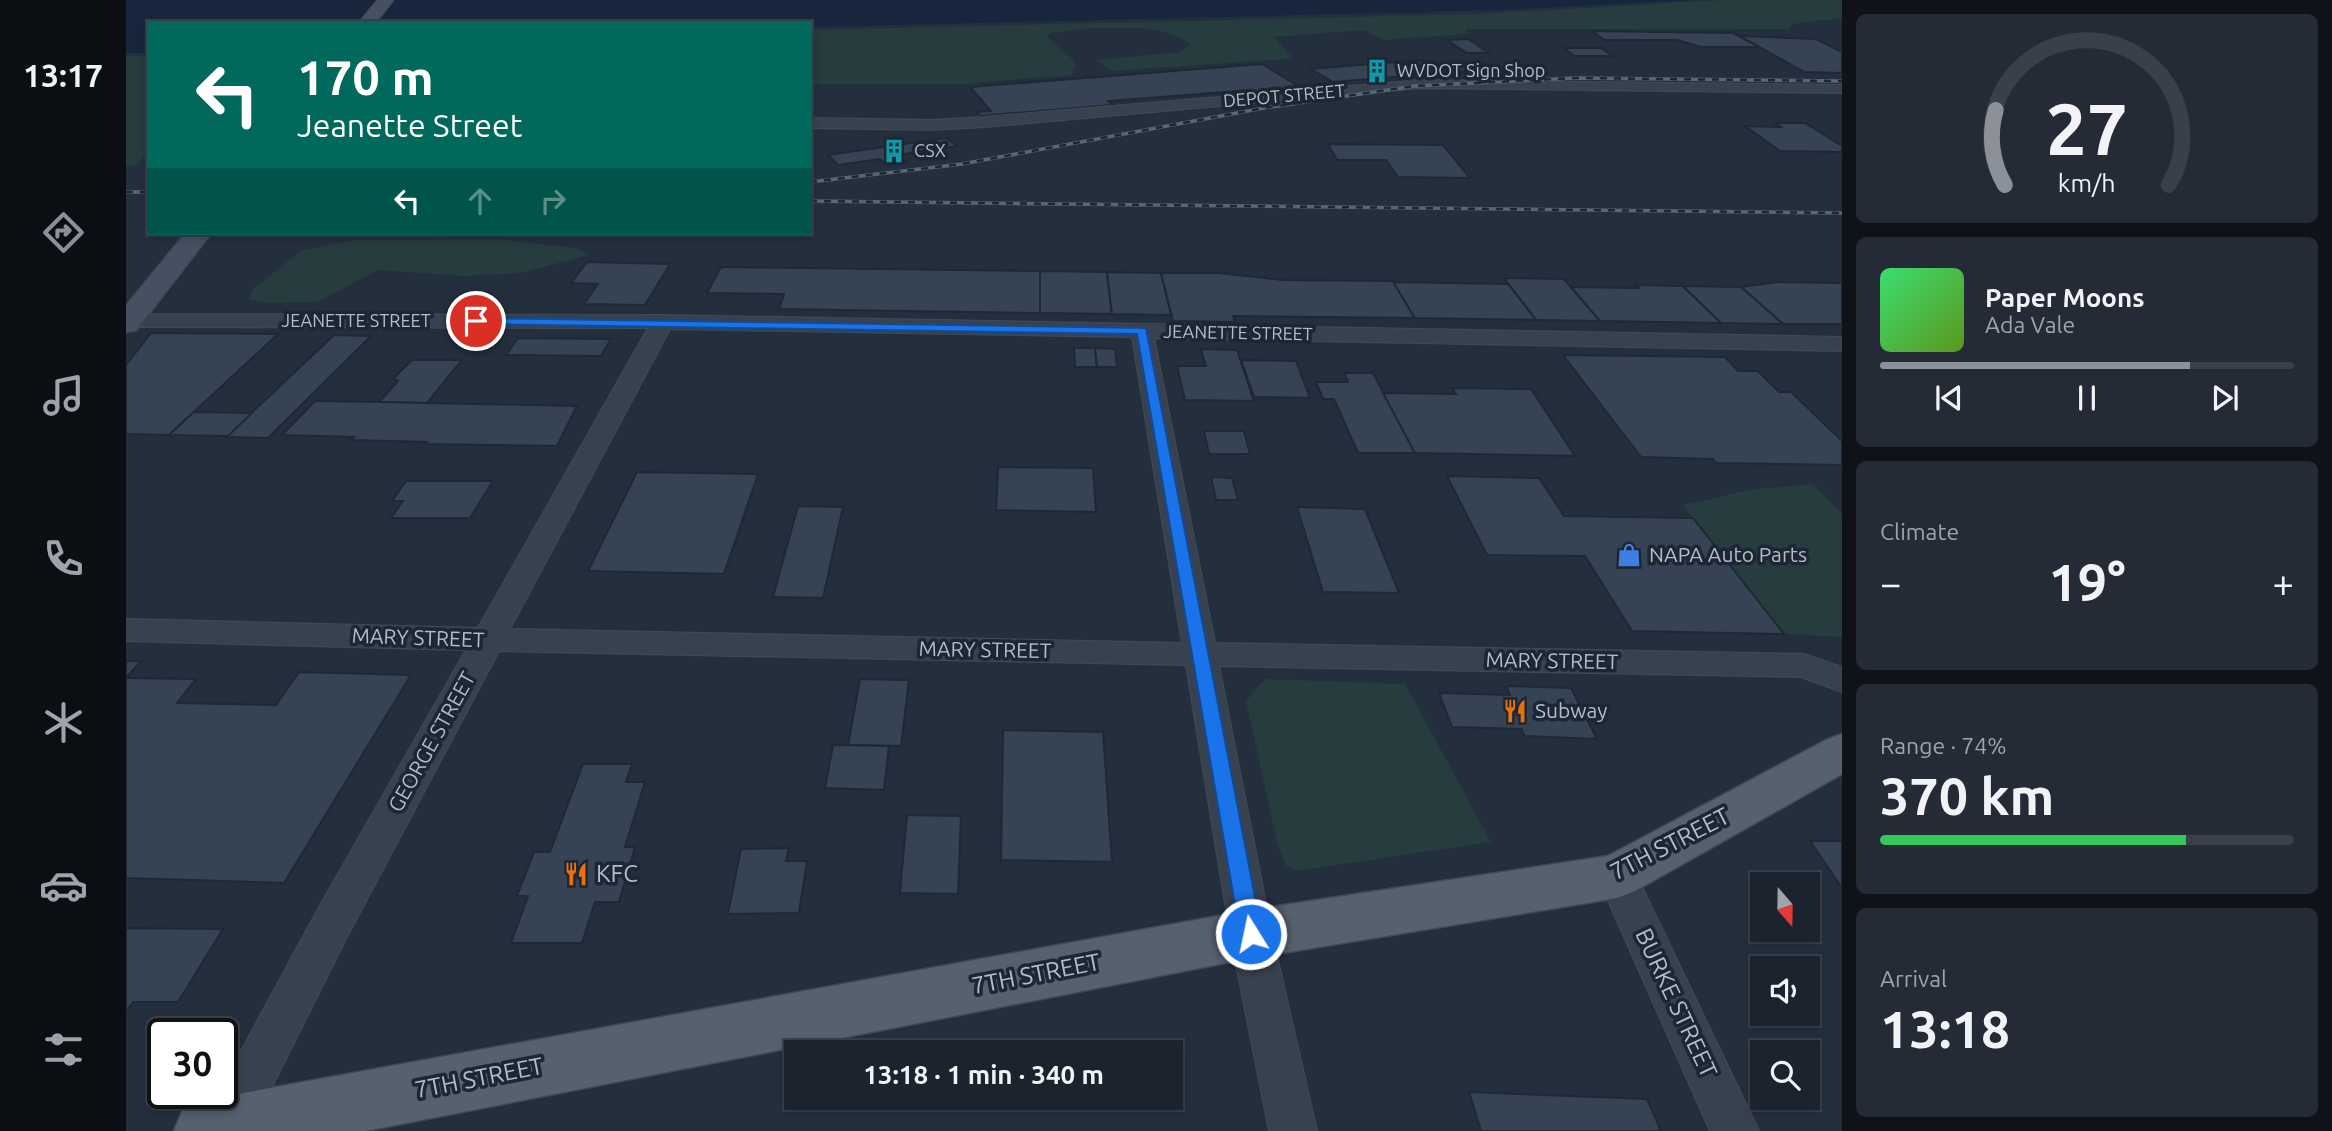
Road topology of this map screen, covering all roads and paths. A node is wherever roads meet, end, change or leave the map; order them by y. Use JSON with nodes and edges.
{"nodes":[{"id":1,"x":1842,"y":89,"type":"edge"},
{"id":2,"x":812,"y":123,"type":"edge"},
{"id":3,"x":198,"y":235,"type":"edge"},
{"id":4,"x":128,"y":322,"type":"edge"},
{"id":5,"x":663,"y":322,"type":"junction"},
{"id":6,"x":1142,"y":331,"type":"junction"},
{"id":7,"x":1838,"y":347,"type":"edge"},
{"id":8,"x":126,"y":630,"type":"edge"},
{"id":9,"x":488,"y":640,"type":"junction"},
{"id":10,"x":1200,"y":654,"type":"junction"},
{"id":11,"x":1842,"y":680,"type":"edge"},
{"id":12,"x":1842,"y":752,"type":"edge"},
{"id":13,"x":1617,"y":876,"type":"junction"},
{"id":14,"x":1251,"y":934,"type":"junction"},
{"id":15,"x":343,"y":1116,"type":"edge"},
{"id":16,"x":215,"y":1129,"type":"edge"},
{"id":17,"x":1293,"y":1131,"type":"edge"},
{"id":18,"x":1735,"y":1131,"type":"edge"}],
"edges":[{"from":1,"to":2,"type":"street","name":"DEPOT STREET"},
{"from":3,"to":4,"type":"main road"},
{"from":4,"to":5,"type":"street","name":"JEANETTE STREET"},
{"from":5,"to":6,"type":"street","name":"JEANETTE STREET"},
{"from":5,"to":9,"type":"street","name":"GEORGE STREET"},
{"from":6,"to":7,"type":"street","name":"JEANETTE STREET"},
{"from":6,"to":10,"type":"street"},
{"from":8,"to":9,"type":"street","name":"MARY STREET"},
{"from":9,"to":10,"type":"street","name":"MARY STREET"},
{"from":9,"to":16,"type":"street","name":"GEORGE STREET"},
{"from":10,"to":11,"type":"street","name":"MARY STREET"},
{"from":10,"to":14,"type":"street"},
{"from":12,"to":13,"type":"main road","name":"7TH STREET"},
{"from":13,"to":14,"type":"main road","name":"7TH STREET"},
{"from":13,"to":18,"type":"street","name":"BURKE STREET"},
{"from":14,"to":15,"type":"main road","name":"7TH STREET"},
{"from":14,"to":17,"type":"street"},
{"from":15,"to":16,"type":"main road","name":"7TH STREET"}]}
